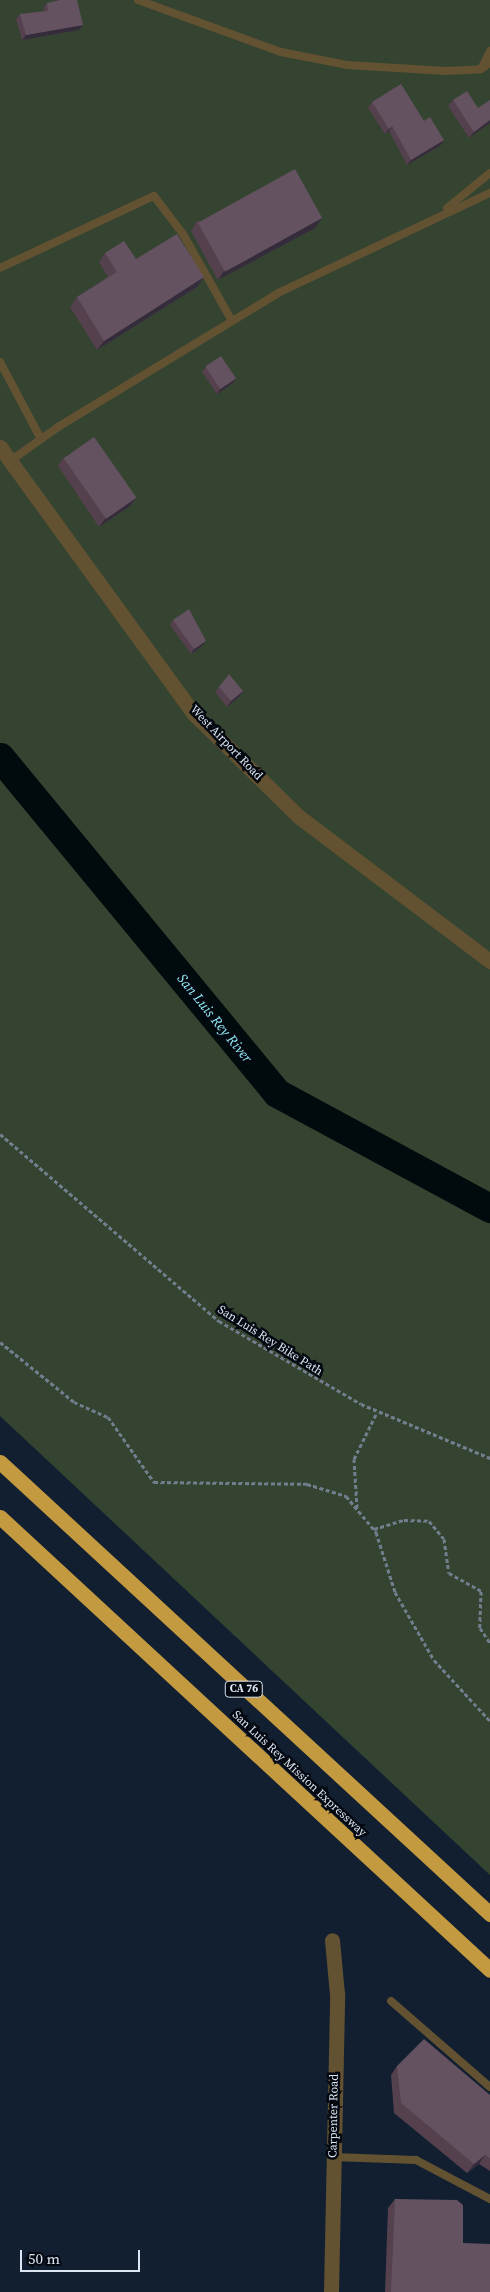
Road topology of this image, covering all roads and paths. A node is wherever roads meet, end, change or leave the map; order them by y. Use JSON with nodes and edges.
{"nodes":[{"id":1,"x":138,"y":0,"type":"edge"},
{"id":2,"x":490,"y":51,"type":"edge"},
{"id":3,"x":490,"y":63,"type":"edge"},
{"id":4,"x":481,"y":69,"type":"junction"},
{"id":5,"x":490,"y":173,"type":"edge"},
{"id":6,"x":490,"y":193,"type":"edge"},
{"id":7,"x":440,"y":213,"type":"junction"},
{"id":8,"x":0,"y":268,"type":"edge"},
{"id":9,"x":232,"y":321,"type":"junction"},
{"id":10,"x":0,"y":362,"type":"edge"},
{"id":11,"x":40,"y":439,"type":"junction"},
{"id":12,"x":0,"y":447,"type":"edge"},
{"id":13,"x":10,"y":461,"type":"junction"},
{"id":14,"x":490,"y":961,"type":"edge"},
{"id":15,"x":0,"y":1134,"type":"edge"},
{"id":16,"x":0,"y":1342,"type":"edge"},
{"id":17,"x":377,"y":1412,"type":"junction"},
{"id":18,"x":490,"y":1458,"type":"edge"},
{"id":19,"x":0,"y":1462,"type":"edge"},
{"id":20,"x":357,"y":1509,"type":"junction"},
{"id":21,"x":0,"y":1517,"type":"edge"},
{"id":22,"x":374,"y":1529,"type":"junction"},
{"id":23,"x":490,"y":1644,"type":"edge"},
{"id":24,"x":490,"y":1721,"type":"edge"},
{"id":25,"x":490,"y":1914,"type":"edge"},
{"id":26,"x":332,"y":1940,"type":"dead end"},
{"id":27,"x":490,"y":1970,"type":"edge"},
{"id":28,"x":391,"y":2001,"type":"dead end"},
{"id":29,"x":490,"y":2088,"type":"edge"},
{"id":30,"x":333,"y":2157,"type":"junction"},
{"id":31,"x":490,"y":2199,"type":"edge"},
{"id":32,"x":332,"y":2292,"type":"edge"}],
"edges":[{"from":1,"to":4,"type":"lane"},
{"from":2,"to":4,"type":"lane"},
{"from":3,"to":4,"type":"lane"},
{"from":5,"to":7,"type":"lane"},
{"from":6,"to":7,"type":"lane"},
{"from":7,"to":9,"type":"lane"},
{"from":8,"to":9,"type":"lane"},
{"from":9,"to":11,"type":"lane"},
{"from":10,"to":11,"type":"lane"},
{"from":11,"to":13,"type":"lane"},
{"from":12,"to":13,"type":"street","name":"West Airport Road"},
{"from":13,"to":14,"type":"street","name":"West Airport Road"},
{"from":15,"to":17,"type":"path","name":"San Luis Rey Bike Path"},
{"from":16,"to":20,"type":"path"},
{"from":17,"to":18,"type":"path","name":"San Luis Rey Bike Path"},
{"from":17,"to":20,"type":"path"},
{"from":19,"to":25,"type":"highway","name":"San Luis Rey Mission Expressway","number":"CA 76"},
{"from":20,"to":22,"type":"path"},
{"from":21,"to":27,"type":"highway","name":"San Luis Rey Mission Expressway"},
{"from":22,"to":23,"type":"path"},
{"from":22,"to":24,"type":"path"},
{"from":26,"to":30,"type":"street","name":"Carpenter Road"},
{"from":28,"to":29,"type":"lane"},
{"from":30,"to":31,"type":"lane"},
{"from":30,"to":32,"type":"street","name":"Carpenter Road"}]}
